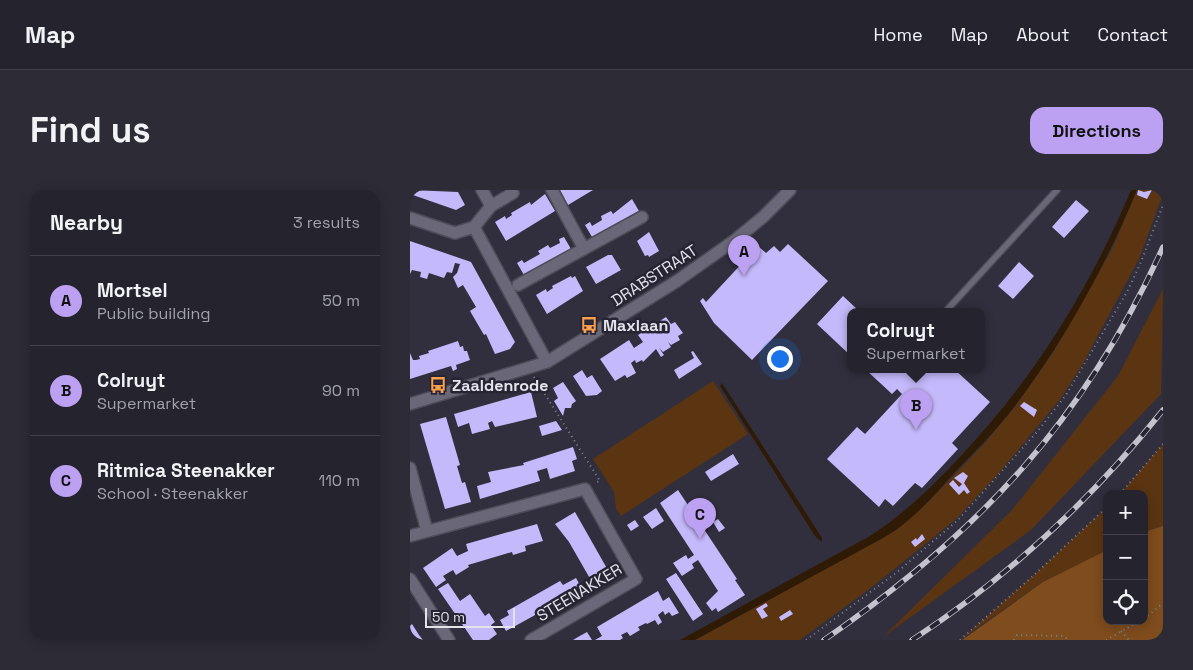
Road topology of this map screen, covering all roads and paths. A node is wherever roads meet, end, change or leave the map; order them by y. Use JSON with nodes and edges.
{"nodes":[{"id":1,"x":482,"y":190,"type":"edge"},
{"id":2,"x":552,"y":190,"type":"edge"},
{"id":3,"x":790,"y":190,"type":"edge"},
{"id":4,"x":1058,"y":190,"type":"edge"},
{"id":5,"x":514,"y":191,"type":"edge"},
{"id":6,"x":1163,"y":204,"type":"edge"},
{"id":7,"x":491,"y":206,"type":"junction"},
{"id":8,"x":642,"y":217,"type":"dead end"},
{"id":9,"x":410,"y":218,"type":"edge"},
{"id":10,"x":474,"y":228,"type":"junction"},
{"id":11,"x":584,"y":249,"type":"junction"},
{"id":12,"x":518,"y":285,"type":"dead end"},
{"id":13,"x":949,"y":308,"type":"edge"},
{"id":14,"x":547,"y":362,"type":"junction"},
{"id":15,"x":528,"y":368,"type":"junction"},
{"id":16,"x":410,"y":404,"type":"edge"},
{"id":17,"x":1163,"y":444,"type":"edge"},
{"id":18,"x":410,"y":468,"type":"edge"},
{"id":19,"x":585,"y":490,"type":"junction"},
{"id":20,"x":1123,"y":490,"type":"edge"},
{"id":21,"x":1103,"y":511,"type":"edge"},
{"id":22,"x":427,"y":531,"type":"junction"},
{"id":23,"x":410,"y":536,"type":"edge"},
{"id":24,"x":410,"y":579,"type":"edge"},
{"id":25,"x":1163,"y":603,"type":"edge"},
{"id":26,"x":1148,"y":616,"type":"edge"},
{"id":27,"x":1132,"y":625,"type":"edge"},
{"id":28,"x":1121,"y":631,"type":"junction"},
{"id":29,"x":449,"y":640,"type":"edge"},
{"id":30,"x":531,"y":640,"type":"edge"},
{"id":31,"x":806,"y":640,"type":"edge"},
{"id":32,"x":960,"y":640,"type":"edge"},
{"id":33,"x":1014,"y":640,"type":"edge"},
{"id":34,"x":1070,"y":640,"type":"edge"},
{"id":35,"x":1106,"y":640,"type":"edge"},
{"id":36,"x":1129,"y":640,"type":"edge"}],
"edges":[{"from":1,"to":7,"type":"street"},
{"from":2,"to":11,"type":"street"},
{"from":3,"to":14,"type":"street","name":"DRABSTRAAT"},
{"from":4,"to":13,"type":"lane"},
{"from":5,"to":7,"type":"street"},
{"from":6,"to":31,"type":"path"},
{"from":7,"to":10,"type":"street"},
{"from":8,"to":11,"type":"street"},
{"from":9,"to":10,"type":"street"},
{"from":10,"to":14,"type":"street"},
{"from":11,"to":12,"type":"street"},
{"from":14,"to":15,"type":"street","name":"DRABSTRAAT"},
{"from":15,"to":16,"type":"street","name":"DRABSTRAAT"},
{"from":15,"to":19,"type":"path"},
{"from":17,"to":20,"type":"path"},
{"from":18,"to":22,"type":"street"},
{"from":19,"to":22,"type":"street"},
{"from":19,"to":30,"type":"street","name":"STEENAKKER"},
{"from":21,"to":32,"type":"path"},
{"from":22,"to":23,"type":"street"},
{"from":24,"to":29,"type":"street"},
{"from":25,"to":26,"type":"path"},
{"from":27,"to":28,"type":"path"},
{"from":28,"to":35,"type":"path"},
{"from":28,"to":36,"type":"path"},
{"from":33,"to":34,"type":"path"}]}
